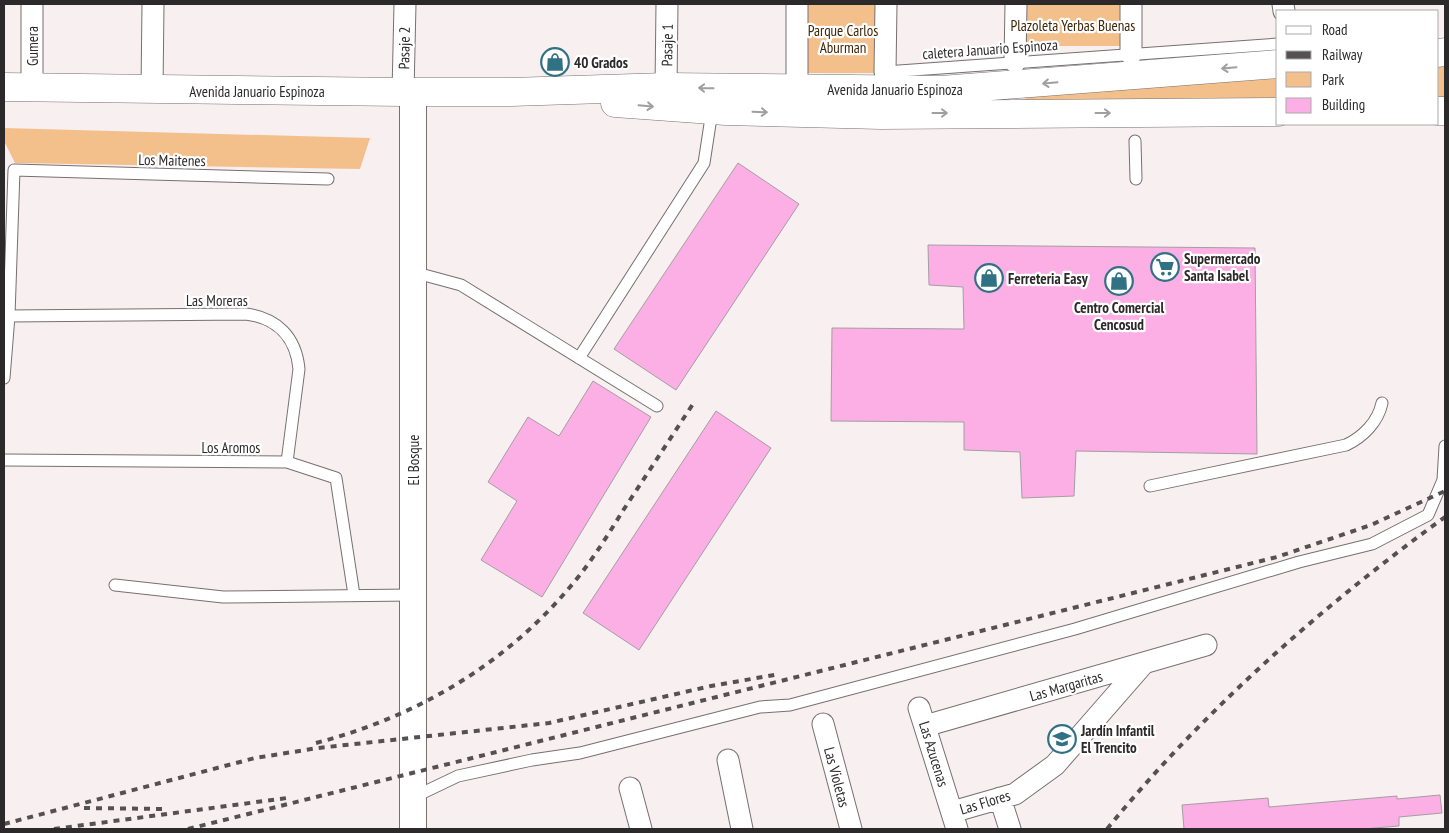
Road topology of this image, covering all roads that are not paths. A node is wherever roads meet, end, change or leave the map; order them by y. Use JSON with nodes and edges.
{"nodes":[{"id":1,"x":32,"y":4,"type":"edge"},
{"id":2,"x":153,"y":4,"type":"edge"},
{"id":3,"x":405,"y":4,"type":"edge"},
{"id":4,"x":667,"y":4,"type":"edge"},
{"id":5,"x":797,"y":4,"type":"edge"},
{"id":6,"x":886,"y":4,"type":"edge"},
{"id":7,"x":1016,"y":4,"type":"edge"},
{"id":8,"x":1131,"y":4,"type":"edge"},
{"id":9,"x":1276,"y":44,"type":"edge"},
{"id":10,"x":1131,"y":54,"type":"junction"},
{"id":11,"x":1015,"y":62,"type":"junction"},
{"id":12,"x":1276,"y":64,"type":"edge"},
{"id":13,"x":885,"y":72,"type":"joint"},
{"id":14,"x":4,"y":87,"type":"edge"},
{"id":15,"x":666,"y":87,"type":"junction"},
{"id":16,"x":32,"y":88,"type":"junction"},
{"id":17,"x":796,"y":89,"type":"junction"},
{"id":18,"x":152,"y":90,"type":"junction"},
{"id":19,"x":408,"y":92,"type":"junction"},
{"id":20,"x":510,"y":92,"type":"junction"},
{"id":21,"x":917,"y":102,"type":"junction"},
{"id":22,"x":712,"y":111,"type":"junction"},
{"id":23,"x":1276,"y":112,"type":"edge"},
{"id":24,"x":1135,"y":141,"type":"dead end"},
{"id":25,"x":328,"y":179,"type":"dead end"},
{"id":26,"x":1136,"y":179,"type":"dead end"},
{"id":27,"x":413,"y":272,"type":"junction"},
{"id":28,"x":9,"y":316,"type":"junction"},
{"id":29,"x":579,"y":358,"type":"junction"},
{"id":30,"x":4,"y":378,"type":"edge"},
{"id":31,"x":1382,"y":403,"type":"dead end"},
{"id":32,"x":657,"y":406,"type":"dead end"},
{"id":33,"x":1445,"y":446,"type":"edge"},
{"id":34,"x":4,"y":460,"type":"edge"},
{"id":35,"x":287,"y":462,"type":"junction"},
{"id":36,"x":1150,"y":486,"type":"dead end"},
{"id":37,"x":115,"y":585,"type":"dead end"},
{"id":38,"x":354,"y":595,"type":"junction"},
{"id":39,"x":413,"y":595,"type":"junction"},
{"id":40,"x":1206,"y":645,"type":"dead end"},
{"id":41,"x":1144,"y":663,"type":"junction"},
{"id":42,"x":922,"y":717,"type":"joint"},
{"id":43,"x":823,"y":724,"type":"dead end"},
{"id":44,"x":728,"y":760,"type":"dead end"},
{"id":45,"x":630,"y":788,"type":"dead end"},
{"id":46,"x":414,"y":797,"type":"junction"},
{"id":47,"x":1000,"y":798,"type":"junction"},
{"id":48,"x":955,"y":821,"type":"edge"},
{"id":49,"x":414,"y":829,"type":"edge"},
{"id":50,"x":641,"y":829,"type":"edge"},
{"id":51,"x":742,"y":829,"type":"edge"},
{"id":52,"x":851,"y":829,"type":"edge"},
{"id":53,"x":1010,"y":829,"type":"edge"}],
"edges":[{"from":1,"to":16,"type":"street","name":"Gumera"},
{"from":2,"to":18,"type":"street"},
{"from":3,"to":19,"type":"street","name":"Pasaje 2"},
{"from":4,"to":15,"type":"street","name":"Pasaje 1"},
{"from":5,"to":17,"type":"street"},
{"from":6,"to":13,"type":"street"},
{"from":7,"to":11,"type":"street"},
{"from":8,"to":10,"type":"street"},
{"from":9,"to":10,"type":"lane","name":"caletera Januario Espinoza"},
{"from":10,"to":11,"type":"lane","name":"caletera Januario Espinoza"},
{"from":11,"to":13,"type":"lane","name":"caletera Januario Espinoza"},
{"from":12,"to":21,"type":"main road","name":"Avenida Januario Espinoza","one_way":true},
{"from":14,"to":16,"type":"main road","name":"Avenida Januario Espinoza"},
{"from":17,"to":15,"type":"main road","name":"Avenida Januario Espinoza","one_way":true},
{"from":15,"to":20,"type":"main road","name":"Avenida Januario Espinoza"},
{"from":16,"to":18,"type":"main road","name":"Avenida Januario Espinoza"},
{"from":17,"to":21,"type":"main road","name":"Avenida Januario Espinoza"},
{"from":18,"to":19,"type":"main road","name":"Avenida Januario Espinoza"},
{"from":19,"to":20,"type":"main road","name":"Avenida Januario Espinoza"},
{"from":19,"to":27,"type":"street","name":"El Bosque"},
{"from":20,"to":22,"type":"main road","name":"Avenida Januario Espinoza","one_way":true},
{"from":22,"to":21,"type":"main road","name":"Avenida Januario Espinoza","one_way":true},
{"from":21,"to":23,"type":"main road","name":"Avenida Januario Espinoza","one_way":true},
{"from":22,"to":29,"type":"lane"},
{"from":24,"to":26,"type":"lane"},
{"from":25,"to":28,"type":"lane","name":"Los Maitenes"},
{"from":27,"to":29,"type":"lane"},
{"from":27,"to":39,"type":"street","name":"El Bosque"},
{"from":28,"to":30,"type":"lane"},
{"from":28,"to":35,"type":"lane","name":"Las Moreras"},
{"from":29,"to":32,"type":"lane"},
{"from":31,"to":36,"type":"lane"},
{"from":33,"to":46,"type":"lane"},
{"from":34,"to":35,"type":"lane","name":"Los Aromos"},
{"from":35,"to":38,"type":"lane","name":"Los Aromos"},
{"from":37,"to":38,"type":"lane"},
{"from":38,"to":39,"type":"lane"},
{"from":39,"to":46,"type":"street","name":"El Bosque"},
{"from":40,"to":41,"type":"street","name":"Las Margaritas"},
{"from":41,"to":42,"type":"street","name":"Las Margaritas"},
{"from":41,"to":47,"type":"street","name":"Las Flores"},
{"from":42,"to":48,"type":"street","name":"Las Azucenas"},
{"from":43,"to":52,"type":"street","name":"Las Violetas"},
{"from":44,"to":51,"type":"street"},
{"from":45,"to":50,"type":"street"},
{"from":46,"to":49,"type":"street","name":"El Bosque"},
{"from":47,"to":48,"type":"street","name":"Las Flores"},
{"from":47,"to":53,"type":"street"}]}
